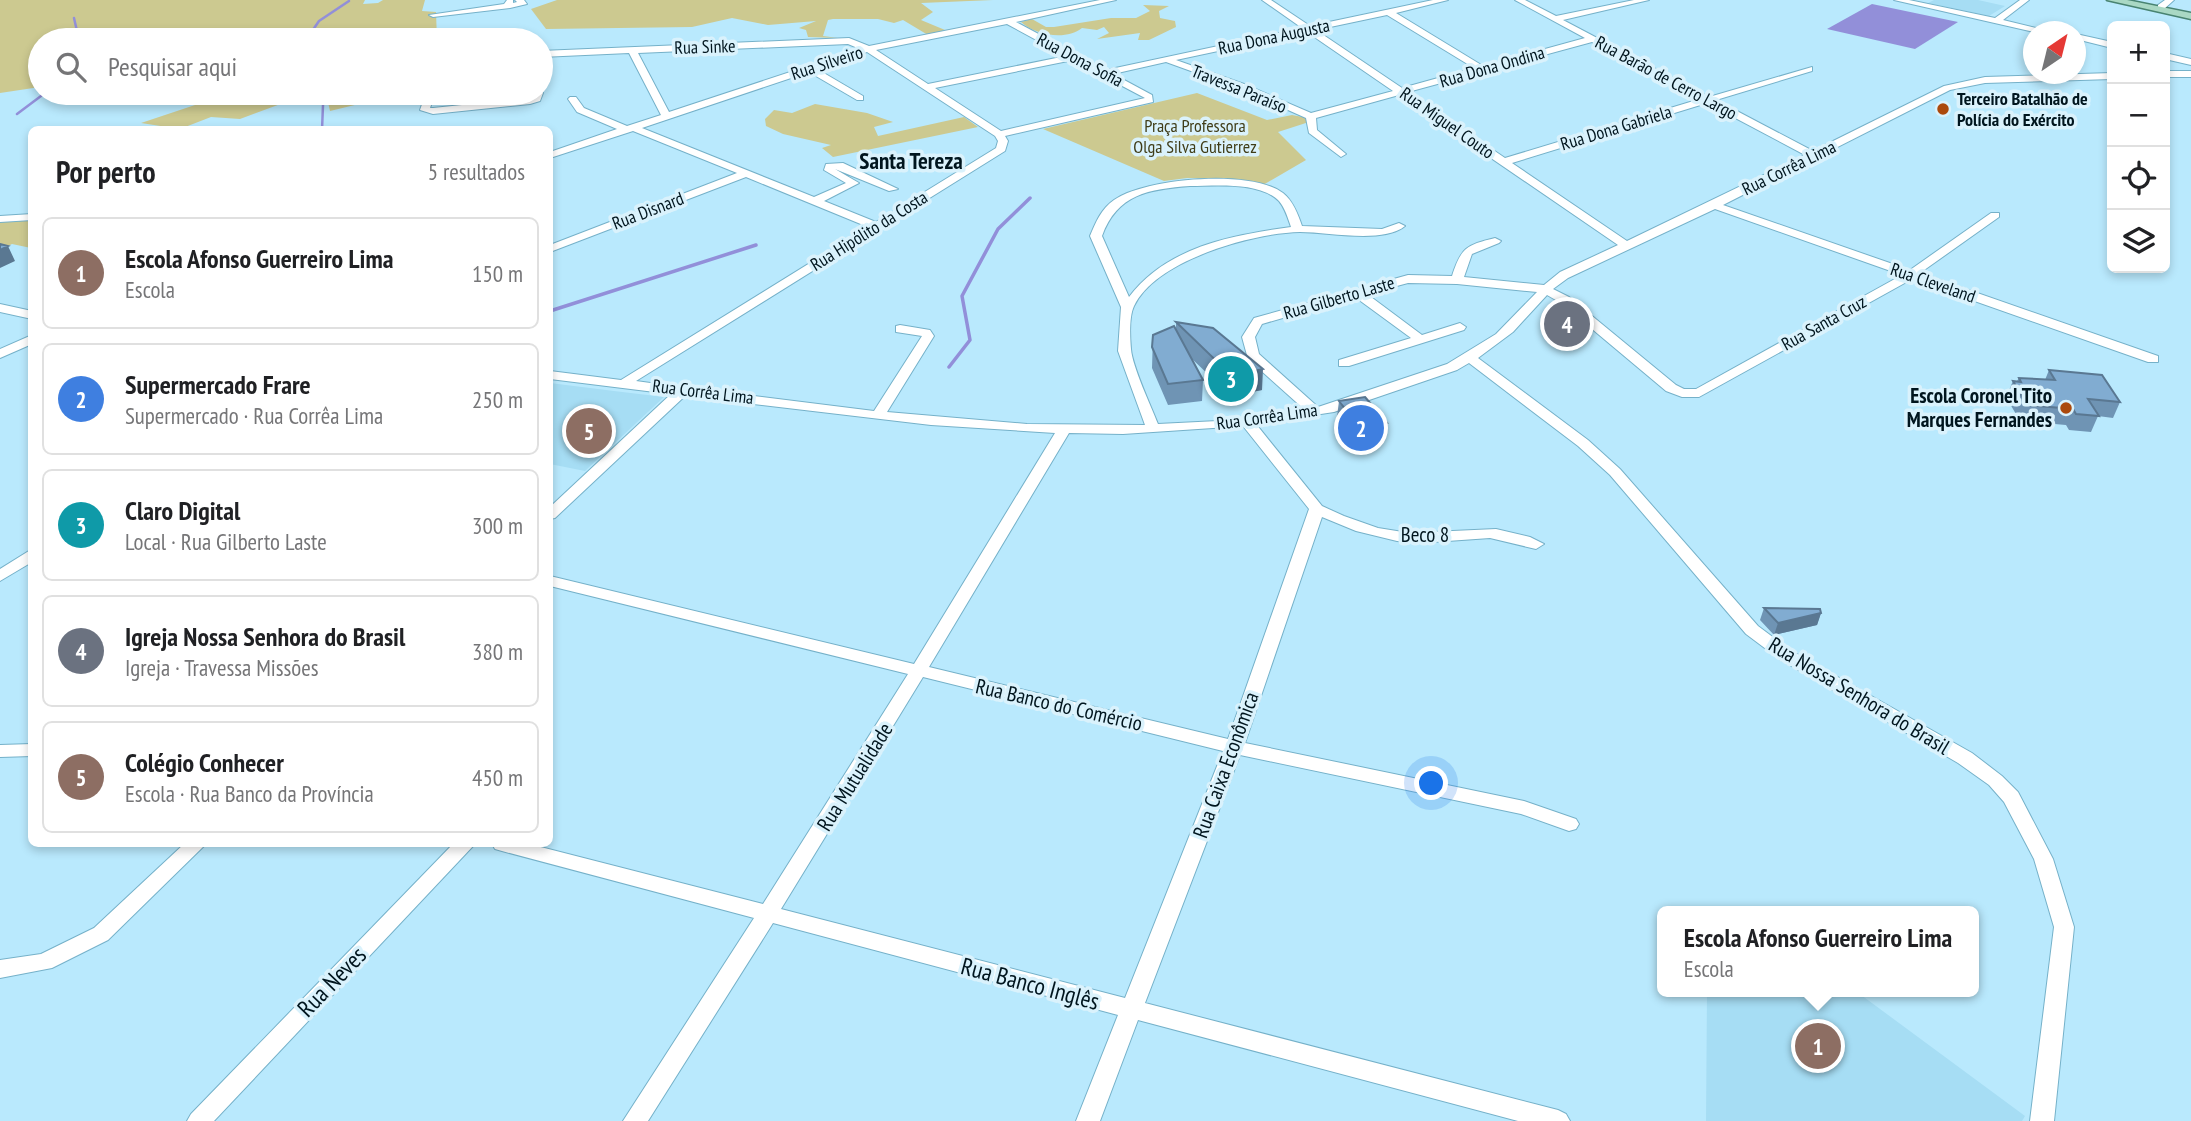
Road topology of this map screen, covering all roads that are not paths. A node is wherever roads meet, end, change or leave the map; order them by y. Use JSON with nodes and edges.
{"nodes":[{"id":1,"x":1045,"y":0,"type":"edge"},
{"id":2,"x":1112,"y":0,"type":"edge"},
{"id":3,"x":1266,"y":0,"type":"edge"},
{"id":4,"x":1444,"y":0,"type":"edge"},
{"id":5,"x":1519,"y":0,"type":"edge"},
{"id":6,"x":1645,"y":0,"type":"edge"},
{"id":7,"x":1898,"y":0,"type":"edge"},
{"id":8,"x":2025,"y":0,"type":"edge"},
{"id":9,"x":2112,"y":0,"type":"edge"},
{"id":10,"x":2122,"y":0,"type":"edge"},
{"id":11,"x":2170,"y":0,"type":"edge"},
{"id":12,"x":515,"y":2,"type":"edge"},
{"id":13,"x":1920,"y":2,"type":"edge"},
{"id":14,"x":2138,"y":5,"type":"junction"},
{"id":15,"x":2161,"y":8,"type":"junction"},
{"id":16,"x":1063,"y":10,"type":"junction"},
{"id":17,"x":1389,"y":12,"type":"junction"},
{"id":18,"x":2176,"y":13,"type":"junction"},
{"id":19,"x":2191,"y":14,"type":"edge"},
{"id":20,"x":433,"y":15,"type":"dead end"},
{"id":21,"x":1556,"y":19,"type":"junction"},
{"id":22,"x":1009,"y":21,"type":"junction"},
{"id":23,"x":1996,"y":21,"type":"junction"},
{"id":24,"x":2023,"y":27,"type":"edge"},
{"id":25,"x":1312,"y":29,"type":"junction"},
{"id":26,"x":1592,"y":39,"type":"junction"},
{"id":27,"x":2086,"y":39,"type":"edge"},
{"id":28,"x":2107,"y":44,"type":"edge"},
{"id":29,"x":868,"y":49,"type":"junction"},
{"id":30,"x":632,"y":50,"type":"junction"},
{"id":31,"x":553,"y":53,"type":"edge"},
{"id":32,"x":1073,"y":57,"type":"junction"},
{"id":33,"x":2170,"y":57,"type":"edge"},
{"id":34,"x":1168,"y":60,"type":"junction"},
{"id":35,"x":2191,"y":62,"type":"edge"},
{"id":36,"x":809,"y":68,"type":"junction"},
{"id":37,"x":1809,"y":69,"type":"dead end"},
{"id":38,"x":1483,"y":70,"type":"junction"},
{"id":39,"x":1104,"y":73,"type":"junction"},
{"id":40,"x":2170,"y":74,"type":"edge"},
{"id":41,"x":2191,"y":74,"type":"edge"},
{"id":42,"x":2107,"y":76,"type":"edge"},
{"id":43,"x":928,"y":87,"type":"junction"},
{"id":44,"x":1403,"y":92,"type":"junction"},
{"id":45,"x":860,"y":98,"type":"dead end"},
{"id":46,"x":573,"y":99,"type":"dead end"},
{"id":47,"x":1707,"y":101,"type":"junction"},
{"id":48,"x":426,"y":105,"type":"edge"},
{"id":49,"x":472,"y":105,"type":"edge"},
{"id":50,"x":666,"y":116,"type":"junction"},
{"id":51,"x":1311,"y":116,"type":"junction"},
{"id":52,"x":1036,"y":126,"type":"junction"},
{"id":53,"x":629,"y":128,"type":"junction"},
{"id":54,"x":999,"y":134,"type":"junction"},
{"id":55,"x":1001,"y":149,"type":"junction"},
{"id":56,"x":553,"y":154,"type":"edge"},
{"id":57,"x":1341,"y":154,"type":"dead end"},
{"id":58,"x":1814,"y":156,"type":"junction"},
{"id":59,"x":1503,"y":162,"type":"junction"},
{"id":60,"x":747,"y":173,"type":"junction"},
{"id":61,"x":893,"y":189,"type":"dead end"},
{"id":62,"x":815,"y":201,"type":"junction"},
{"id":63,"x":1714,"y":205,"type":"junction"},
{"id":64,"x":1995,"y":215,"type":"dead end"},
{"id":65,"x":28,"y":217,"type":"edge"},
{"id":66,"x":0,"y":219,"type":"edge"},
{"id":67,"x":876,"y":226,"type":"junction"},
{"id":68,"x":1398,"y":226,"type":"dead end"},
{"id":69,"x":1297,"y":229,"type":"junction"},
{"id":70,"x":1495,"y":241,"type":"dead end"},
{"id":71,"x":1627,"y":246,"type":"junction"},
{"id":72,"x":553,"y":248,"type":"edge"},
{"id":73,"x":1910,"y":275,"type":"junction"},
{"id":74,"x":1457,"y":280,"type":"junction"},
{"id":75,"x":1544,"y":289,"type":"junction"},
{"id":76,"x":1357,"y":293,"type":"junction"},
{"id":77,"x":1127,"y":307,"type":"junction"},
{"id":78,"x":0,"y":308,"type":"edge"},
{"id":79,"x":28,"y":314,"type":"edge"},
{"id":80,"x":1461,"y":327,"type":"dead end"},
{"id":81,"x":901,"y":329,"type":"dead end"},
{"id":82,"x":1420,"y":339,"type":"junction"},
{"id":83,"x":28,"y":340,"type":"edge"},
{"id":84,"x":0,"y":354,"type":"edge"},
{"id":85,"x":1470,"y":358,"type":"junction"},
{"id":86,"x":2153,"y":359,"type":"dead end"},
{"id":87,"x":1344,"y":363,"type":"dead end"},
{"id":88,"x":553,"y":375,"type":"edge"},
{"id":89,"x":626,"y":382,"type":"junction"},
{"id":90,"x":684,"y":389,"type":"junction"},
{"id":91,"x":1315,"y":412,"type":"junction"},
{"id":92,"x":879,"y":414,"type":"junction"},
{"id":93,"x":1248,"y":423,"type":"junction"},
{"id":94,"x":1065,"y":428,"type":"junction"},
{"id":95,"x":1153,"y":428,"type":"junction"},
{"id":96,"x":1317,"y":509,"type":"junction"},
{"id":97,"x":553,"y":512,"type":"edge"},
{"id":98,"x":1536,"y":544,"type":"dead end"},
{"id":99,"x":28,"y":557,"type":"edge"},
{"id":100,"x":0,"y":576,"type":"edge"},
{"id":101,"x":553,"y":582,"type":"edge"},
{"id":102,"x":920,"y":672,"type":"junction"},
{"id":103,"x":1234,"y":747,"type":"junction"},
{"id":104,"x":28,"y":750,"type":"edge"},
{"id":105,"x":0,"y":751,"type":"edge"},
{"id":106,"x":1569,"y":824,"type":"dead end"},
{"id":107,"x":193,"y":847,"type":"edge"},
{"id":108,"x":462,"y":847,"type":"edge"},
{"id":109,"x":513,"y":847,"type":"edge"},
{"id":110,"x":769,"y":915,"type":"junction"},
{"id":111,"x":0,"y":969,"type":"edge"},
{"id":112,"x":1131,"y":1011,"type":"junction"},
{"id":113,"x":199,"y":1121,"type":"edge"},
{"id":114,"x":635,"y":1121,"type":"edge"},
{"id":115,"x":1088,"y":1121,"type":"edge"},
{"id":116,"x":1558,"y":1121,"type":"edge"},
{"id":117,"x":2042,"y":1121,"type":"edge"}],
"edges":[{"from":1,"to":16,"type":"street"},
{"from":2,"to":16,"type":"street","name":"Rua Silveiro"},
{"from":3,"to":25,"type":"street","name":"Rua Miguel Couto"},
{"from":4,"to":17,"type":"street","name":"Rua Dona Augusta"},
{"from":5,"to":21,"type":"street","name":"Rua Barão de Cerro Largo"},
{"from":6,"to":21,"type":"street"},
{"from":7,"to":13,"type":"street"},
{"from":8,"to":23,"type":"street"},
{"from":9,"to":14,"type":"main road"},
{"from":10,"to":15,"type":"main road"},
{"from":11,"to":15,"type":"street"},
{"from":12,"to":20,"type":"street"},
{"from":13,"to":23,"type":"street"},
{"from":14,"to":15,"type":"main road"},
{"from":14,"to":18,"type":"main road"},
{"from":15,"to":18,"type":"main road"},
{"from":15,"to":19,"type":"main road"},
{"from":16,"to":22,"type":"street","name":"Rua Silveiro"},
{"from":17,"to":25,"type":"street","name":"Rua Dona Augusta"},
{"from":17,"to":38,"type":"street"},
{"from":18,"to":19,"type":"main road"},
{"from":21,"to":26,"type":"street","name":"Rua Barão de Cerro Largo"},
{"from":22,"to":29,"type":"street","name":"Rua Silveiro"},
{"from":22,"to":32,"type":"street","name":"Rua Dona Sofia"},
{"from":23,"to":24,"type":"street"},
{"from":25,"to":34,"type":"street","name":"Rua Dona Augusta"},
{"from":25,"to":44,"type":"street","name":"Rua Miguel Couto"},
{"from":26,"to":38,"type":"street","name":"Rua Dona Ondina"},
{"from":26,"to":47,"type":"street","name":"Rua Barão de Cerro Largo"},
{"from":27,"to":28,"type":"street"},
{"from":29,"to":30,"type":"street","name":"Rua Sinke"},
{"from":29,"to":36,"type":"street","name":"Rua Silveiro"},
{"from":29,"to":43,"type":"street"},
{"from":30,"to":31,"type":"street","name":"Rua Sinke"},
{"from":30,"to":50,"type":"street"},
{"from":32,"to":39,"type":"street","name":"Rua Dona Sofia"},
{"from":32,"to":43,"type":"street"},
{"from":33,"to":35,"type":"street"},
{"from":34,"to":39,"type":"street","name":"Rua Dona Augusta"},
{"from":34,"to":51,"type":"street","name":"Travessa Paraíso"},
{"from":36,"to":45,"type":"street"},
{"from":36,"to":50,"type":"street","name":"Rua Silveiro"},
{"from":37,"to":47,"type":"street","name":"Rua Dona Gabriela"},
{"from":38,"to":44,"type":"street","name":"Rua Dona Ondina"},
{"from":39,"to":52,"type":"street","name":"Rua Dona Sofia"},
{"from":40,"to":41,"type":"street"},
{"from":42,"to":58,"type":"street","name":"Rua Corrêa Lima"},
{"from":43,"to":54,"type":"street"},
{"from":44,"to":51,"type":"street","name":"Rua Dona Ondina"},
{"from":44,"to":59,"type":"street","name":"Rua Miguel Couto"},
{"from":46,"to":53,"type":"street"},
{"from":47,"to":58,"type":"street","name":"Rua Barão de Cerro Largo"},
{"from":47,"to":59,"type":"street","name":"Rua Dona Gabriela"},
{"from":48,"to":49,"type":"street"},
{"from":50,"to":53,"type":"street","name":"Rua Silveiro"},
{"from":51,"to":57,"type":"street"},
{"from":52,"to":54,"type":"street"},
{"from":52,"to":55,"type":"street","name":"Rua Hipólito da Costa"},
{"from":53,"to":56,"type":"street","name":"Rua Silveiro"},
{"from":53,"to":60,"type":"street"},
{"from":54,"to":55,"type":"street"},
{"from":55,"to":67,"type":"street","name":"Rua Hipólito da Costa"},
{"from":58,"to":63,"type":"street","name":"Rua Corrêa Lima"},
{"from":59,"to":71,"type":"street","name":"Rua Miguel Couto"},
{"from":60,"to":62,"type":"street"},
{"from":60,"to":72,"type":"street","name":"Rua Disnard"},
{"from":61,"to":62,"type":"street"},
{"from":62,"to":67,"type":"street"},
{"from":63,"to":71,"type":"street","name":"Rua Corrêa Lima"},
{"from":63,"to":73,"type":"street","name":"Rua Cleveland"},
{"from":64,"to":73,"type":"street","name":"Rua Santa Cruz"},
{"from":65,"to":66,"type":"street"},
{"from":67,"to":89,"type":"street","name":"Rua Hipólito da Costa"},
{"from":68,"to":69,"type":"street"},
{"from":69,"to":77,"type":"street"},
{"from":69,"to":77,"type":"street"},
{"from":70,"to":74,"type":"street"},
{"from":71,"to":75,"type":"street","name":"Rua Corrêa Lima"},
{"from":73,"to":75,"type":"street","name":"Rua Santa Cruz"},
{"from":73,"to":86,"type":"street","name":"Rua Cleveland"},
{"from":74,"to":75,"type":"street","name":"Rua Gilberto Laste"},
{"from":74,"to":76,"type":"street","name":"Rua Gilberto Laste"},
{"from":75,"to":85,"type":"street","name":"Rua Corrêa Lima"},
{"from":76,"to":82,"type":"street"},
{"from":76,"to":91,"type":"street","name":"Rua Gilberto Laste"},
{"from":77,"to":95,"type":"street"},
{"from":78,"to":79,"type":"street"},
{"from":80,"to":82,"type":"street"},
{"from":81,"to":92,"type":"street"},
{"from":82,"to":87,"type":"street"},
{"from":83,"to":84,"type":"street"},
{"from":85,"to":91,"type":"street","name":"Rua Corrêa Lima"},
{"from":85,"to":117,"type":"street","name":"Rua Nossa Senhora do Brasil"},
{"from":88,"to":89,"type":"street","name":"Rua Corrêa Lima"},
{"from":89,"to":90,"type":"street","name":"Rua Corrêa Lima"},
{"from":90,"to":92,"type":"street","name":"Rua Corrêa Lima"},
{"from":90,"to":97,"type":"street"},
{"from":91,"to":93,"type":"street","name":"Rua Corrêa Lima"},
{"from":92,"to":94,"type":"street","name":"Rua Corrêa Lima"},
{"from":93,"to":95,"type":"street","name":"Rua Corrêa Lima"},
{"from":93,"to":96,"type":"street"},
{"from":94,"to":95,"type":"street","name":"Rua Corrêa Lima"},
{"from":94,"to":102,"type":"street","name":"Rua Mutualidade"},
{"from":96,"to":98,"type":"street","name":"Beco 8"},
{"from":96,"to":103,"type":"street","name":"Rua Caixa Econômica"},
{"from":99,"to":100,"type":"street"},
{"from":101,"to":102,"type":"street","name":"Rua Banco do Comércio"},
{"from":102,"to":103,"type":"street","name":"Rua Banco do Comércio"},
{"from":102,"to":110,"type":"street","name":"Rua Mutualidade"},
{"from":103,"to":106,"type":"street","name":"Rua Banco do Comércio"},
{"from":103,"to":112,"type":"street","name":"Rua Caixa Econômica"},
{"from":104,"to":105,"type":"street"},
{"from":107,"to":111,"type":"street"},
{"from":108,"to":113,"type":"street","name":"Rua Neves"},
{"from":109,"to":110,"type":"street","name":"Rua Banco Inglês"},
{"from":110,"to":112,"type":"street","name":"Rua Banco Inglês"},
{"from":110,"to":114,"type":"street","name":"Rua Mutualidade"},
{"from":112,"to":115,"type":"street","name":"Rua Caixa Econômica"},
{"from":112,"to":116,"type":"street","name":"Rua Banco Inglês"}]}
